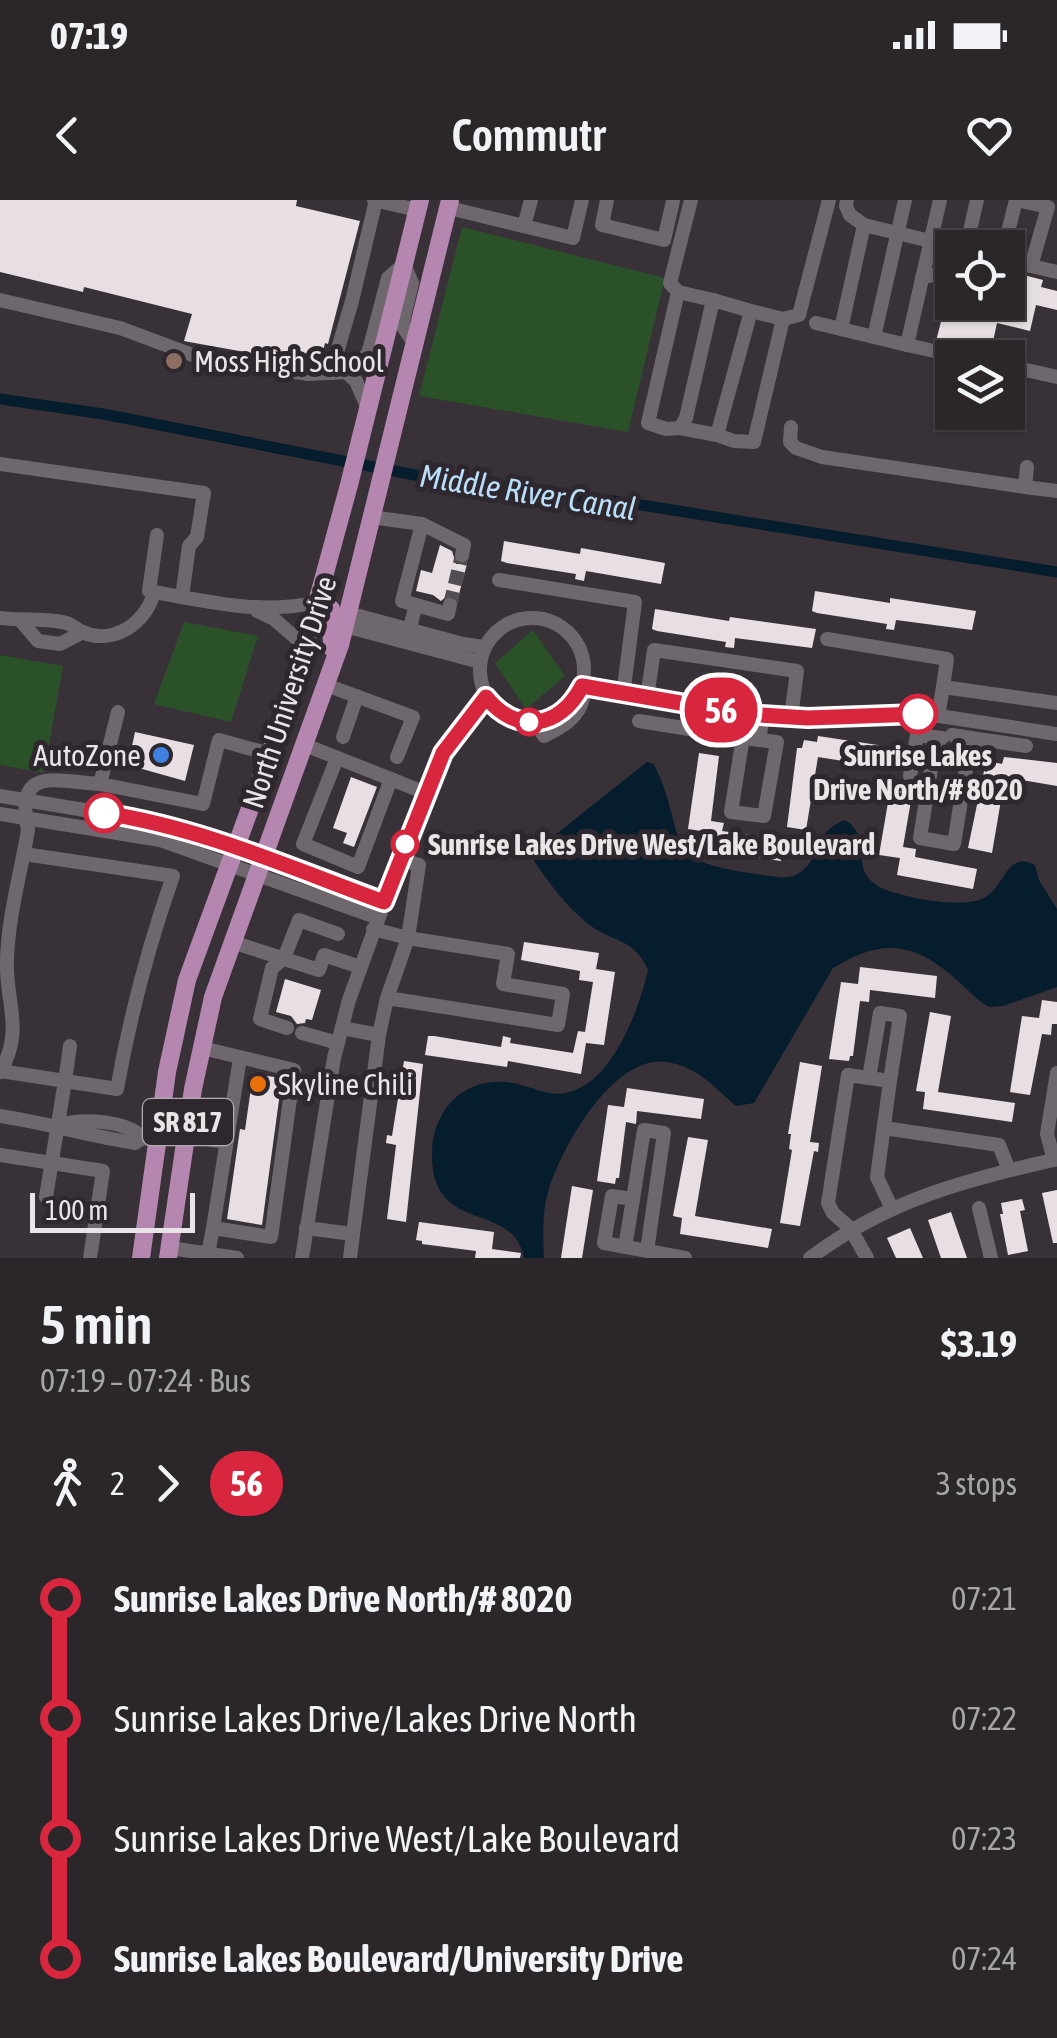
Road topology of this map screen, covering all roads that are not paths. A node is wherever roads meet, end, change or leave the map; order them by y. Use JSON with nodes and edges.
{"nodes":[{"id":1,"x":375,"y":200,"type":"edge"},
{"id":2,"x":531,"y":200,"type":"edge"},
{"id":3,"x":564,"y":200,"type":"edge"},
{"id":4,"x":607,"y":200,"type":"edge"},
{"id":5,"x":672,"y":200,"type":"edge"},
{"id":6,"x":691,"y":200,"type":"edge"},
{"id":7,"x":829,"y":200,"type":"edge"},
{"id":8,"x":860,"y":200,"type":"edge"},
{"id":9,"x":906,"y":200,"type":"edge"},
{"id":10,"x":940,"y":200,"type":"edge"},
{"id":11,"x":977,"y":200,"type":"edge"},
{"id":12,"x":1017,"y":200,"type":"edge"},
{"id":13,"x":582,"y":202,"type":"edge"},
{"id":14,"x":450,"y":204,"type":"edge"},
{"id":15,"x":418,"y":205,"type":"edge"},
{"id":16,"x":848,"y":207,"type":"edge"},
{"id":17,"x":864,"y":225,"type":"junction"},
{"id":18,"x":524,"y":226,"type":"junction"},
{"id":19,"x":968,"y":230,"type":"edge"},
{"id":20,"x":1009,"y":230,"type":"edge"},
{"id":21,"x":898,"y":233,"type":"junction"},
{"id":22,"x":931,"y":240,"type":"junction"},
{"id":23,"x":935,"y":241,"type":"edge"},
{"id":24,"x":404,"y":264,"type":"junction"},
{"id":25,"x":1025,"y":265,"type":"edge"},
{"id":26,"x":1030,"y":266,"type":"junction"},
{"id":27,"x":1057,"y":272,"type":"edge"},
{"id":28,"x":935,"y":275,"type":"edge"},
{"id":29,"x":922,"y":277,"type":"junction"},
{"id":30,"x":678,"y":292,"type":"junction"},
{"id":31,"x":0,"y":300,"type":"edge"},
{"id":32,"x":712,"y":300,"type":"junction"},
{"id":33,"x":750,"y":311,"type":"junction"},
{"id":34,"x":783,"y":319,"type":"junction"},
{"id":35,"x":816,"y":323,"type":"dead end"},
{"id":36,"x":841,"y":329,"type":"junction"},
{"id":37,"x":874,"y":337,"type":"junction"},
{"id":38,"x":414,"y":343,"type":"junction"},
{"id":39,"x":908,"y":345,"type":"junction"},
{"id":40,"x":935,"y":351,"type":"edge"},
{"id":41,"x":1025,"y":370,"type":"edge"},
{"id":42,"x":338,"y":372,"type":"junction"},
{"id":43,"x":1057,"y":377,"type":"edge"},
{"id":44,"x":368,"y":409,"type":"junction"},
{"id":45,"x":680,"y":428,"type":"junction"},
{"id":46,"x":790,"y":428,"type":"dead end"},
{"id":47,"x":718,"y":435,"type":"junction"},
{"id":48,"x":0,"y":464,"type":"edge"},
{"id":49,"x":1027,"y":467,"type":"dead end"},
{"id":50,"x":1025,"y":486,"type":"junction"},
{"id":51,"x":1057,"y":491,"type":"edge"},
{"id":52,"x":371,"y":516,"type":"junction"},
{"id":53,"x":422,"y":524,"type":"junction"},
{"id":54,"x":158,"y":535,"type":"dead end"},
{"id":55,"x":462,"y":554,"type":"dead end"},
{"id":56,"x":499,"y":580,"type":"dead end"},
{"id":57,"x":154,"y":592,"type":"junction"},
{"id":58,"x":182,"y":596,"type":"junction"},
{"id":59,"x":318,"y":602,"type":"junction"},
{"id":60,"x":416,"y":605,"type":"junction"},
{"id":61,"x":450,"y":605,"type":"dead end"},
{"id":62,"x":252,"y":608,"type":"junction"},
{"id":63,"x":0,"y":618,"type":"edge"},
{"id":64,"x":347,"y":620,"type":"junction"},
{"id":65,"x":21,"y":621,"type":"junction"},
{"id":66,"x":409,"y":630,"type":"junction"},
{"id":67,"x":83,"y":632,"type":"junction"},
{"id":68,"x":827,"y":639,"type":"dead end"},
{"id":69,"x":305,"y":646,"type":"junction"},
{"id":70,"x":484,"y":647,"type":"junction"},
{"id":71,"x":480,"y":662,"type":"junction"},
{"id":72,"x":328,"y":679,"type":"junction"},
{"id":73,"x":943,"y":686,"type":"junction"},
{"id":74,"x":581,"y":689,"type":"junction"},
{"id":75,"x":623,"y":694,"type":"junction"},
{"id":76,"x":357,"y":696,"type":"junction"},
{"id":77,"x":486,"y":697,"type":"junction"},
{"id":78,"x":647,"y":698,"type":"junction"},
{"id":79,"x":1057,"y":703,"type":"edge"},
{"id":80,"x":118,"y":712,"type":"dead end"},
{"id":81,"x":763,"y":715,"type":"junction"},
{"id":82,"x":938,"y":716,"type":"junction"},
{"id":83,"x":790,"y":717,"type":"junction"},
{"id":84,"x":954,"y":718,"type":"junction"},
{"id":85,"x":638,"y":721,"type":"dead end"},
{"id":86,"x":1015,"y":728,"type":"junction"},
{"id":87,"x":1057,"y":734,"type":"edge"},
{"id":88,"x":952,"y":735,"type":"junction"},
{"id":89,"x":342,"y":736,"type":"dead end"},
{"id":90,"x":743,"y":738,"type":"junction"},
{"id":91,"x":936,"y":738,"type":"junction"},
{"id":92,"x":970,"y":738,"type":"junction"},
{"id":93,"x":760,"y":740,"type":"junction"},
{"id":94,"x":305,"y":745,"type":"junction"},
{"id":95,"x":270,"y":754,"type":"junction"},
{"id":96,"x":397,"y":757,"type":"dead end"},
{"id":97,"x":337,"y":758,"type":"junction"},
{"id":98,"x":910,"y":776,"type":"dead end"},
{"id":99,"x":391,"y":779,"type":"junction"},
{"id":100,"x":100,"y":784,"type":"junction"},
{"id":101,"x":426,"y":793,"type":"junction"},
{"id":102,"x":0,"y":796,"type":"edge"},
{"id":103,"x":27,"y":800,"type":"junction"},
{"id":104,"x":0,"y":814,"type":"edge"},
{"id":105,"x":26,"y":818,"type":"junction"},
{"id":106,"x":24,"y":854,"type":"junction"},
{"id":107,"x":232,"y":854,"type":"junction"},
{"id":108,"x":400,"y":858,"type":"junction"},
{"id":109,"x":259,"y":864,"type":"junction"},
{"id":110,"x":384,"y":902,"type":"junction"},
{"id":111,"x":376,"y":924,"type":"junction"},
{"id":112,"x":338,"y":934,"type":"dead end"},
{"id":113,"x":408,"y":938,"type":"junction"},
{"id":114,"x":232,"y":942,"type":"junction"},
{"id":115,"x":284,"y":958,"type":"junction"},
{"id":116,"x":3,"y":961,"type":"edge"},
{"id":117,"x":360,"y":967,"type":"junction"},
{"id":118,"x":184,"y":995,"type":"junction"},
{"id":119,"x":387,"y":998,"type":"junction"},
{"id":120,"x":340,"y":1035,"type":"junction"},
{"id":121,"x":380,"y":1035,"type":"junction"},
{"id":122,"x":70,"y":1046,"type":"dead end"},
{"id":123,"x":202,"y":1048,"type":"junction"},
{"id":124,"x":240,"y":1058,"type":"junction"},
{"id":125,"x":0,"y":1072,"type":"edge"},
{"id":126,"x":1057,"y":1073,"type":"edge"},
{"id":127,"x":869,"y":1078,"type":"junction"},
{"id":128,"x":65,"y":1081,"type":"junction"},
{"id":129,"x":890,"y":1081,"type":"junction"},
{"id":130,"x":0,"y":1116,"type":"edge"},
{"id":131,"x":58,"y":1125,"type":"junction"},
{"id":132,"x":884,"y":1128,"type":"junction"},
{"id":133,"x":186,"y":1136,"type":"junction"},
{"id":134,"x":150,"y":1139,"type":"junction"},
{"id":135,"x":226,"y":1142,"type":"junction"},
{"id":136,"x":0,"y":1155,"type":"edge"},
{"id":137,"x":1056,"y":1159,"type":"edge"},
{"id":138,"x":52,"y":1163,"type":"junction"},
{"id":139,"x":1009,"y":1170,"type":"junction"},
{"id":140,"x":46,"y":1197,"type":"dead end"},
{"id":141,"x":634,"y":1199,"type":"junction"},
{"id":142,"x":979,"y":1208,"type":"dead end"},
{"id":143,"x":892,"y":1209,"type":"junction"},
{"id":144,"x":212,"y":1228,"type":"junction"},
{"id":145,"x":306,"y":1228,"type":"junction"},
{"id":146,"x":850,"y":1228,"type":"junction"},
{"id":147,"x":353,"y":1234,"type":"junction"},
{"id":148,"x":625,"y":1247,"type":"junction"},
{"id":149,"x":646,"y":1251,"type":"junction"},
{"id":150,"x":208,"y":1254,"type":"junction"},
{"id":151,"x":166,"y":1255,"type":"edge"},
{"id":152,"x":90,"y":1258,"type":"edge"},
{"id":153,"x":141,"y":1258,"type":"edge"},
{"id":154,"x":238,"y":1258,"type":"edge"},
{"id":155,"x":302,"y":1258,"type":"edge"},
{"id":156,"x":350,"y":1258,"type":"edge"},
{"id":157,"x":358,"y":1258,"type":"edge"},
{"id":158,"x":685,"y":1258,"type":"edge"},
{"id":159,"x":810,"y":1258,"type":"edge"},
{"id":160,"x":868,"y":1258,"type":"edge"},
{"id":161,"x":991,"y":1258,"type":"edge"}],
"edges":[{"from":1,"to":15,"type":"street"},
{"from":1,"to":42,"type":"street"},
{"from":2,"to":18,"type":"street"},
{"from":3,"to":13,"type":"street"},
{"from":4,"to":5,"type":"street"},
{"from":6,"to":30,"type":"street"},
{"from":7,"to":34,"type":"street"},
{"from":8,"to":16,"type":"street"},
{"from":9,"to":21,"type":"street"},
{"from":10,"to":22,"type":"street"},
{"from":11,"to":19,"type":"street"},
{"from":12,"to":20,"type":"street"},
{"from":12,"to":26,"type":"street"},
{"from":13,"to":18,"type":"street"},
{"from":14,"to":18,"type":"street"},
{"from":14,"to":38,"type":"main road","name":"North University Drive","number":"SR 817"},
{"from":15,"to":24,"type":"main road","name":"North University Drive","number":"SR 817"},
{"from":16,"to":17,"type":"street"},
{"from":17,"to":21,"type":"street"},
{"from":17,"to":36,"type":"street"},
{"from":21,"to":22,"type":"street"},
{"from":21,"to":37,"type":"street"},
{"from":22,"to":23,"type":"street"},
{"from":22,"to":29,"type":"street"},
{"from":24,"to":38,"type":"street"},
{"from":24,"to":42,"type":"street"},
{"from":24,"to":44,"type":"main road","name":"North University Drive","number":"SR 817"},
{"from":25,"to":26,"type":"street"},
{"from":26,"to":27,"type":"street"},
{"from":28,"to":29,"type":"street"},
{"from":29,"to":39,"type":"street"},
{"from":30,"to":32,"type":"street"},
{"from":30,"to":45,"type":"street"},
{"from":31,"to":42,"type":"street"},
{"from":32,"to":33,"type":"street"},
{"from":32,"to":45,"type":"street"},
{"from":33,"to":34,"type":"street"},
{"from":33,"to":47,"type":"street"},
{"from":34,"to":47,"type":"street"},
{"from":35,"to":36,"type":"street"},
{"from":36,"to":37,"type":"street"},
{"from":37,"to":39,"type":"street"},
{"from":38,"to":52,"type":"main road","name":"North University Drive","number":"SR 817"},
{"from":39,"to":40,"type":"street"},
{"from":41,"to":43,"type":"street"},
{"from":42,"to":44,"type":"street"},
{"from":44,"to":59,"type":"main road","name":"North University Drive","number":"SR 817"},
{"from":45,"to":47,"type":"street"},
{"from":46,"to":50,"type":"street"},
{"from":48,"to":58,"type":"street"},
{"from":49,"to":50,"type":"street"},
{"from":50,"to":51,"type":"street"},
{"from":52,"to":53,"type":"street"},
{"from":52,"to":64,"type":"main road","name":"North University Drive","number":"SR 817"},
{"from":53,"to":55,"type":"street"},
{"from":53,"to":60,"type":"street"},
{"from":54,"to":57,"type":"street"},
{"from":56,"to":75,"type":"street"},
{"from":57,"to":58,"type":"street"},
{"from":57,"to":67,"type":"street"},
{"from":58,"to":62,"type":"street"},
{"from":59,"to":62,"type":"street"},
{"from":59,"to":69,"type":"main road","name":"North University Drive","number":"SR 817"},
{"from":59,"to":72,"type":"main road"},
{"from":60,"to":61,"type":"street"},
{"from":60,"to":66,"type":"street"},
{"from":62,"to":69,"type":"street"},
{"from":63,"to":65,"type":"street"},
{"from":64,"to":66,"type":"street"},
{"from":64,"to":71,"type":"street"},
{"from":64,"to":72,"type":"main road","name":"North University Drive","number":"SR 817"},
{"from":65,"to":67,"type":"street"},
{"from":65,"to":67,"type":"street"},
{"from":66,"to":70,"type":"street"},
{"from":68,"to":73,"type":"street"},
{"from":69,"to":95,"type":"main road","name":"North University Drive","number":"SR 817"},
{"from":70,"to":71,"type":"street"},
{"from":70,"to":74,"type":"street"},
{"from":71,"to":77,"type":"street"},
{"from":72,"to":76,"type":"street"},
{"from":72,"to":94,"type":"main road","name":"North University Drive","number":"SR 817"},
{"from":73,"to":79,"type":"street"},
{"from":73,"to":82,"type":"street"},
{"from":74,"to":75,"type":"street"},
{"from":74,"to":77,"type":"street"},
{"from":75,"to":78,"type":"street"},
{"from":76,"to":89,"type":"street"},
{"from":76,"to":96,"type":"street"},
{"from":77,"to":101,"type":"street"},
{"from":78,"to":81,"type":"street"},
{"from":78,"to":83,"type":"street"},
{"from":80,"to":100,"type":"street"},
{"from":81,"to":83,"type":"street"},
{"from":81,"to":93,"type":"street"},
{"from":82,"to":83,"type":"street"},
{"from":82,"to":84,"type":"street"},
{"from":84,"to":86,"type":"street"},
{"from":84,"to":88,"type":"street"},
{"from":85,"to":90,"type":"street"},
{"from":86,"to":87,"type":"street"},
{"from":86,"to":92,"type":"street"},
{"from":88,"to":91,"type":"street"},
{"from":88,"to":92,"type":"street"},
{"from":90,"to":93,"type":"street"},
{"from":90,"to":93,"type":"street"},
{"from":91,"to":92,"type":"street"},
{"from":91,"to":98,"type":"street"},
{"from":94,"to":97,"type":"street"},
{"from":94,"to":109,"type":"main road","name":"North University Drive","number":"SR 817"},
{"from":95,"to":100,"type":"street"},
{"from":95,"to":107,"type":"main road","name":"North University Drive","number":"SR 817"},
{"from":97,"to":99,"type":"street"},
{"from":97,"to":99,"type":"street"},
{"from":99,"to":101,"type":"street"},
{"from":100,"to":103,"type":"street"},
{"from":101,"to":108,"type":"street"},
{"from":102,"to":103,"type":"street"},
{"from":103,"to":105,"type":"street"},
{"from":103,"to":107,"type":"street"},
{"from":104,"to":105,"type":"street"},
{"from":105,"to":106,"type":"street"},
{"from":105,"to":107,"type":"street"},
{"from":106,"to":116,"type":"street"},
{"from":106,"to":128,"type":"street"},
{"from":107,"to":109,"type":"street"},
{"from":107,"to":118,"type":"main road","name":"North University Drive","number":"SR 817"},
{"from":108,"to":110,"type":"street"},
{"from":108,"to":113,"type":"street"},
{"from":109,"to":110,"type":"street"},
{"from":109,"to":111,"type":"street"},
{"from":109,"to":114,"type":"main road","name":"North University Drive","number":"SR 817"},
{"from":110,"to":111,"type":"street"},
{"from":111,"to":113,"type":"street"},
{"from":111,"to":117,"type":"street"},
{"from":112,"to":115,"type":"street"},
{"from":113,"to":119,"type":"street"},
{"from":113,"to":119,"type":"street"},
{"from":114,"to":115,"type":"street"},
{"from":114,"to":123,"type":"main road","name":"North University Drive","number":"SR 817"},
{"from":115,"to":117,"type":"street"},
{"from":115,"to":120,"type":"street"},
{"from":116,"to":125,"type":"street"},
{"from":117,"to":120,"type":"street"},
{"from":118,"to":133,"type":"main road"},
{"from":118,"to":134,"type":"main road","name":"North University Drive","number":"SR 817"},
{"from":119,"to":121,"type":"street"},
{"from":120,"to":121,"type":"street"},
{"from":120,"to":145,"type":"street"},
{"from":121,"to":147,"type":"street"},
{"from":122,"to":128,"type":"street"},
{"from":123,"to":124,"type":"street"},
{"from":123,"to":133,"type":"main road","name":"North University Drive","number":"SR 817"},
{"from":124,"to":135,"type":"street"},
{"from":124,"to":144,"type":"street"},
{"from":125,"to":128,"type":"street"},
{"from":126,"to":137,"type":"street"},
{"from":127,"to":129,"type":"street"},
{"from":127,"to":129,"type":"street"},
{"from":127,"to":146,"type":"street"},
{"from":128,"to":131,"type":"street"},
{"from":129,"to":132,"type":"street"},
{"from":130,"to":131,"type":"street"},
{"from":131,"to":134,"type":"street"},
{"from":131,"to":138,"type":"street"},
{"from":132,"to":139,"type":"street"},
{"from":132,"to":143,"type":"street"},
{"from":133,"to":135,"type":"street"},
{"from":133,"to":151,"type":"main road","name":"North University Drive","number":"SR 817"},
{"from":134,"to":151,"type":"main road"},
{"from":134,"to":153,"type":"main road","name":"North University Drive","number":"SR 817"},
{"from":135,"to":144,"type":"street"},
{"from":136,"to":138,"type":"street"},
{"from":137,"to":139,"type":"street"},
{"from":138,"to":140,"type":"street"},
{"from":138,"to":152,"type":"street"},
{"from":139,"to":143,"type":"street"},
{"from":141,"to":148,"type":"street"},
{"from":141,"to":148,"type":"street"},
{"from":141,"to":149,"type":"street"},
{"from":142,"to":161,"type":"street"},
{"from":143,"to":146,"type":"street"},
{"from":144,"to":150,"type":"street"},
{"from":145,"to":147,"type":"street"},
{"from":145,"to":155,"type":"street"},
{"from":146,"to":159,"type":"street"},
{"from":146,"to":160,"type":"street"},
{"from":147,"to":156,"type":"street"},
{"from":148,"to":149,"type":"street"},
{"from":149,"to":158,"type":"street"},
{"from":150,"to":151,"type":"street"},
{"from":150,"to":154,"type":"street"},
{"from":156,"to":157,"type":"street"}]}
